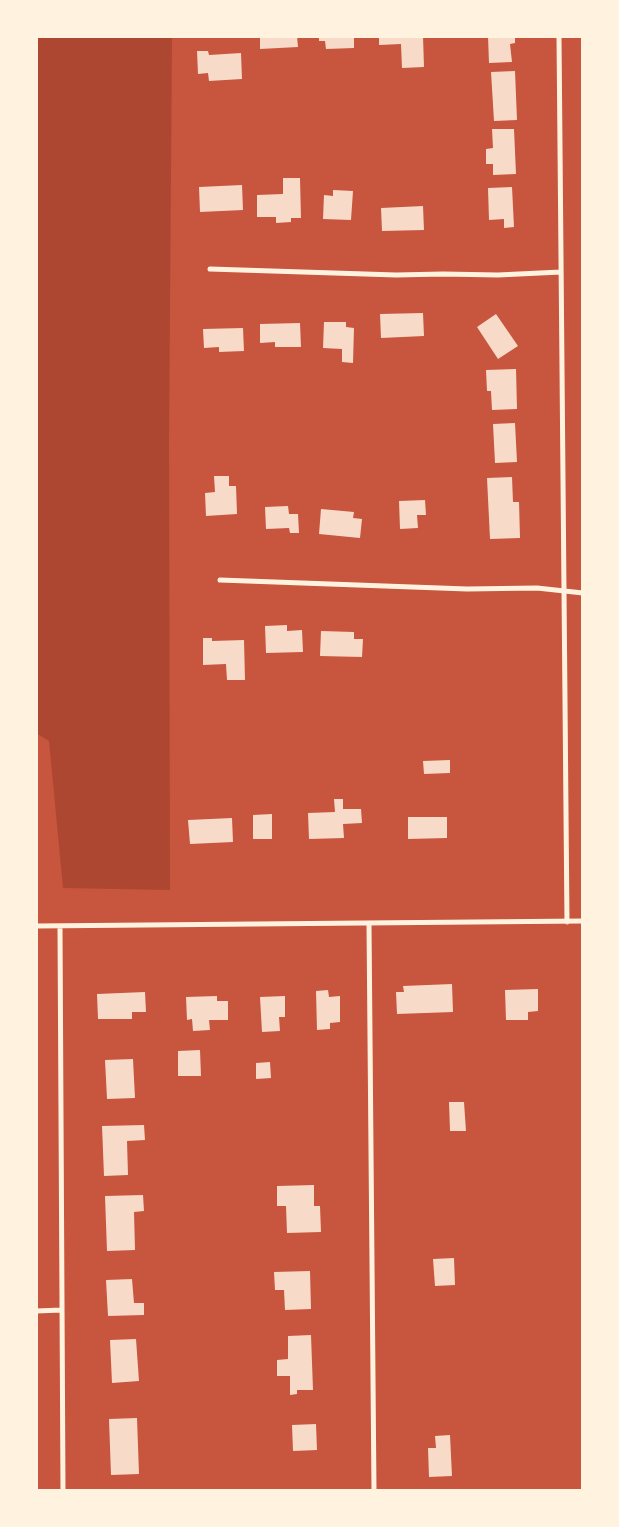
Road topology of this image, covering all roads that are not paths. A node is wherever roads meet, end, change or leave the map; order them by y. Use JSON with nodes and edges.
{"nodes":[{"id":1,"x":560,"y":36,"type":"edge"},
{"id":2,"x":210,"y":269,"type":"dead end"},
{"id":3,"x":561,"y":272,"type":"junction"},
{"id":4,"x":220,"y":580,"type":"dead end"},
{"id":5,"x":563,"y":591,"type":"junction"},
{"id":6,"x":583,"y":593,"type":"edge"},
{"id":7,"x":583,"y":921,"type":"edge"},
{"id":8,"x":566,"y":922,"type":"junction"},
{"id":9,"x":369,"y":923,"type":"junction"},
{"id":10,"x":36,"y":926,"type":"edge"},
{"id":11,"x":60,"y":926,"type":"junction"},
{"id":12,"x":62,"y":1310,"type":"junction"},
{"id":13,"x":36,"y":1311,"type":"edge"},
{"id":14,"x":63,"y":1491,"type":"edge"},
{"id":15,"x":374,"y":1491,"type":"edge"}],
"edges":[{"from":1,"to":3,"type":"street"},
{"from":2,"to":3,"type":"street"},
{"from":3,"to":5,"type":"street"},
{"from":4,"to":5,"type":"street"},
{"from":5,"to":6,"type":"street"},
{"from":5,"to":8,"type":"street"},
{"from":7,"to":8,"type":"street"},
{"from":8,"to":9,"type":"street"},
{"from":9,"to":11,"type":"street"},
{"from":9,"to":15,"type":"street"},
{"from":10,"to":11,"type":"street"},
{"from":11,"to":12,"type":"street"},
{"from":12,"to":13,"type":"street"},
{"from":12,"to":14,"type":"street"}]}
